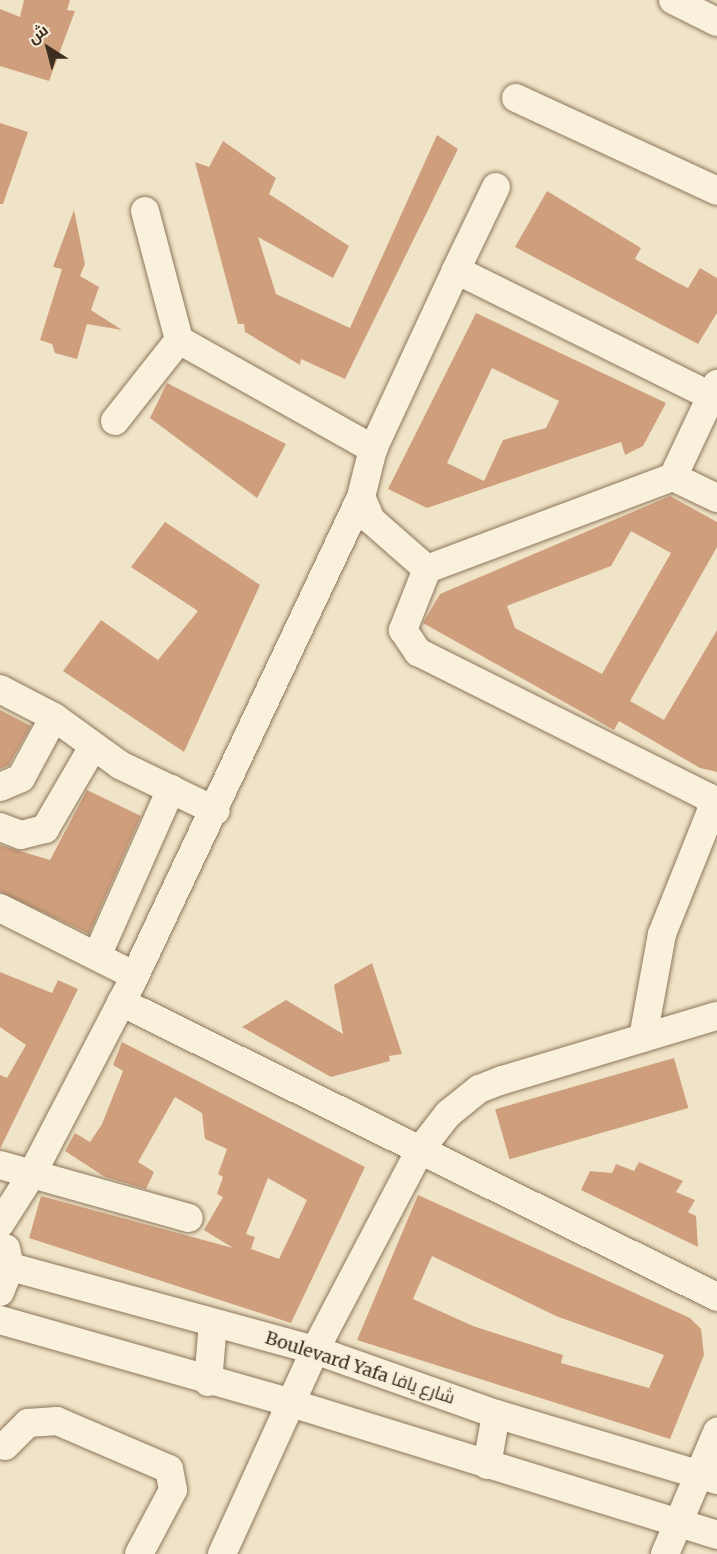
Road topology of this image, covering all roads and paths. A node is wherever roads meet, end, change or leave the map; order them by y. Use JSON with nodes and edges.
{"nodes":[{"id":1,"x":673,"y":0,"type":"edge"},
{"id":2,"x":717,"y":22,"type":"edge"},
{"id":3,"x":516,"y":98,"type":"dead end"},
{"id":4,"x":496,"y":187,"type":"dead end"},
{"id":5,"x":717,"y":191,"type":"edge"},
{"id":6,"x":146,"y":211,"type":"dead end"},
{"id":7,"x":456,"y":270,"type":"junction"},
{"id":8,"x":179,"y":340,"type":"junction"},
{"id":9,"x":713,"y":390,"type":"edge"},
{"id":10,"x":115,"y":421,"type":"dead end"},
{"id":11,"x":373,"y":449,"type":"junction"},
{"id":12,"x":673,"y":477,"type":"junction"},
{"id":13,"x":361,"y":497,"type":"junction"},
{"id":14,"x":717,"y":498,"type":"edge"},
{"id":15,"x":427,"y":569,"type":"junction"},
{"id":16,"x":0,"y":688,"type":"edge"},
{"id":17,"x":54,"y":717,"type":"junction"},
{"id":18,"x":93,"y":747,"type":"junction"},
{"id":19,"x":0,"y":787,"type":"edge"},
{"id":20,"x":171,"y":789,"type":"junction"},
{"id":21,"x":216,"y":811,"type":"junction"},
{"id":22,"x":0,"y":827,"type":"edge"},
{"id":23,"x":0,"y":908,"type":"edge"},
{"id":24,"x":0,"y":921,"type":"edge"},
{"id":25,"x":97,"y":956,"type":"junction"},
{"id":26,"x":130,"y":986,"type":"junction"},
{"id":27,"x":717,"y":1016,"type":"edge"},
{"id":28,"x":643,"y":1038,"type":"junction"},
{"id":29,"x":420,"y":1150,"type":"junction"},
{"id":30,"x":0,"y":1165,"type":"edge"},
{"id":31,"x":32,"y":1174,"type":"junction"},
{"id":32,"x":189,"y":1218,"type":"dead end"},
{"id":33,"x":0,"y":1224,"type":"edge"},
{"id":34,"x":3,"y":1274,"type":"edge"},
{"id":35,"x":717,"y":1297,"type":"edge"},
{"id":36,"x":0,"y":1320,"type":"edge"},
{"id":37,"x":213,"y":1323,"type":"junction"},
{"id":38,"x":315,"y":1350,"type":"junction"},
{"id":39,"x":208,"y":1382,"type":"junction"},
{"id":40,"x":294,"y":1404,"type":"junction"},
{"id":41,"x":496,"y":1414,"type":"junction"},
{"id":42,"x":717,"y":1432,"type":"edge"},
{"id":43,"x":2,"y":1449,"type":"edge"},
{"id":44,"x":487,"y":1465,"type":"junction"},
{"id":45,"x":708,"y":1477,"type":"edge"},
{"id":46,"x":678,"y":1523,"type":"junction"},
{"id":47,"x":717,"y":1535,"type":"edge"},
{"id":48,"x":139,"y":1554,"type":"edge"},
{"id":49,"x":222,"y":1554,"type":"edge"},
{"id":50,"x":666,"y":1554,"type":"edge"}],
"edges":[{"from":1,"to":2,"type":"street"},
{"from":3,"to":5,"type":"street"},
{"from":4,"to":7,"type":"street"},
{"from":6,"to":8,"type":"street"},
{"from":7,"to":9,"type":"street"},
{"from":7,"to":11,"type":"street"},
{"from":8,"to":10,"type":"street"},
{"from":8,"to":11,"type":"street"},
{"from":9,"to":12,"type":"street"},
{"from":11,"to":13,"type":"street"},
{"from":12,"to":14,"type":"street"},
{"from":12,"to":15,"type":"street"},
{"from":13,"to":15,"type":"street"},
{"from":13,"to":21,"type":"street"},
{"from":15,"to":28,"type":"street"},
{"from":16,"to":17,"type":"street"},
{"from":17,"to":18,"type":"street"},
{"from":17,"to":19,"type":"street"},
{"from":18,"to":20,"type":"street"},
{"from":18,"to":22,"type":"street"},
{"from":20,"to":21,"type":"street"},
{"from":20,"to":25,"type":"street"},
{"from":21,"to":26,"type":"street"},
{"from":23,"to":25,"type":"street"},
{"from":24,"to":26,"type":"street"},
{"from":25,"to":26,"type":"street"},
{"from":26,"to":29,"type":"street"},
{"from":26,"to":31,"type":"street"},
{"from":27,"to":28,"type":"street"},
{"from":28,"to":29,"type":"street"},
{"from":29,"to":35,"type":"street"},
{"from":29,"to":38,"type":"street"},
{"from":30,"to":31,"type":"street"},
{"from":31,"to":32,"type":"street"},
{"from":31,"to":33,"type":"street"},
{"from":33,"to":34,"type":"street"},
{"from":34,"to":37,"type":"street","name":"Boulevard Yafa شارع يافا"},
{"from":36,"to":39,"type":"street"},
{"from":37,"to":38,"type":"street","name":"Boulevard Yafa شارع يافا"},
{"from":37,"to":39,"type":"street"},
{"from":38,"to":40,"type":"street"},
{"from":38,"to":41,"type":"street","name":"Boulevard Yafa شارع يافا"},
{"from":39,"to":40,"type":"street"},
{"from":40,"to":44,"type":"street"},
{"from":40,"to":49,"type":"street"},
{"from":41,"to":44,"type":"street"},
{"from":41,"to":45,"type":"street","name":"Boulevard Yafa شارع يافا"},
{"from":42,"to":45,"type":"street"},
{"from":43,"to":48,"type":"street"},
{"from":44,"to":46,"type":"street"},
{"from":45,"to":46,"type":"street"},
{"from":46,"to":47,"type":"street"},
{"from":46,"to":50,"type":"street"}]}
